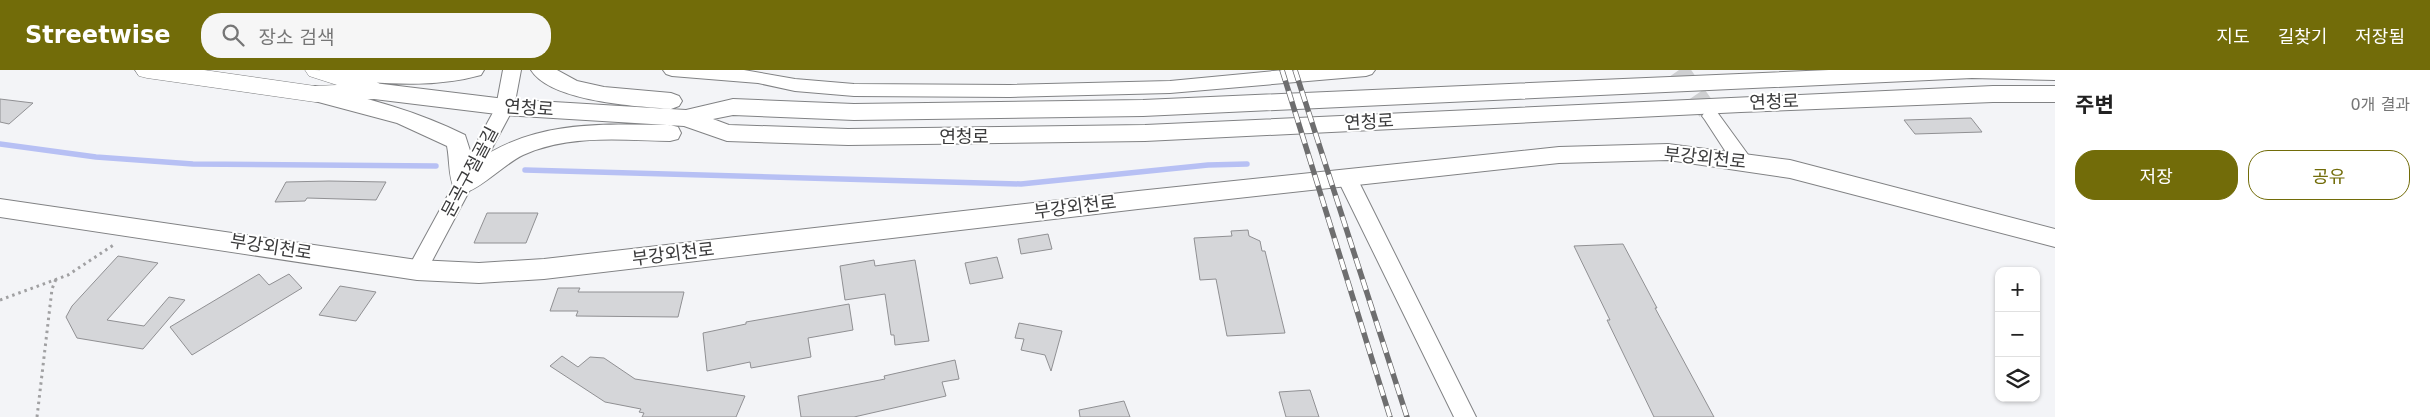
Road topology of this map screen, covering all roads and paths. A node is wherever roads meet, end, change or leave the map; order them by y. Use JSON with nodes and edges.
{"nodes":[{"id":1,"x":147,"y":70,"type":"edge"},
{"id":2,"x":473,"y":70,"type":"edge"},
{"id":3,"x":512,"y":70,"type":"edge"},
{"id":4,"x":542,"y":70,"type":"edge"},
{"id":5,"x":672,"y":70,"type":"edge"},
{"id":6,"x":1366,"y":70,"type":"edge"},
{"id":7,"x":323,"y":71,"type":"edge"},
{"id":8,"x":2055,"y":73,"type":"edge"},
{"id":9,"x":374,"y":91,"type":"junction"},
{"id":10,"x":315,"y":94,"type":"junction"},
{"id":11,"x":2055,"y":94,"type":"edge"},
{"id":12,"x":505,"y":107,"type":"junction"},
{"id":13,"x":733,"y":107,"type":"junction"},
{"id":14,"x":1711,"y":116,"type":"tunnel mouth"},
{"id":15,"x":686,"y":118,"type":"junction"},
{"id":16,"x":727,"y":133,"type":"junction"},
{"id":17,"x":1742,"y":161,"type":"junction"},
{"id":18,"x":1347,"y":178,"type":"junction"},
{"id":19,"x":463,"y":184,"type":"junction"},
{"id":20,"x":0,"y":208,"type":"edge"},
{"id":21,"x":141,"y":228,"type":"junction"},
{"id":22,"x":2055,"y":238,"type":"edge"},
{"id":23,"x":417,"y":270,"type":"junction"},
{"id":24,"x":56,"y":279,"type":"junction"},
{"id":25,"x":0,"y":300,"type":"edge"},
{"id":26,"x":38,"y":417,"type":"edge"},
{"id":27,"x":1465,"y":417,"type":"edge"}],
"edges":[{"from":1,"to":10,"type":"highway","name":"연청로"},
{"from":2,"to":7,"type":"main road"},
{"from":3,"to":12,"type":"street","name":"문곡구절골길"},
{"from":4,"to":13,"type":"main road"},
{"from":5,"to":6,"type":"street"},
{"from":7,"to":9,"type":"highway","name":"연청로"},
{"from":8,"to":13,"type":"main road","name":"연청로"},
{"from":9,"to":10,"type":"highway","name":"연청로"},
{"from":9,"to":12,"type":"main road","name":"연청로"},
{"from":10,"to":19,"type":"main road"},
{"from":11,"to":16,"type":"main road","name":"연청로"},
{"from":12,"to":15,"type":"main road","name":"연청로"},
{"from":12,"to":19,"type":"street","name":"문곡구절골길"},
{"from":13,"to":15,"type":"main road","name":"연청로"},
{"from":14,"to":17,"type":"street"},
{"from":15,"to":16,"type":"main road","name":"연청로"},
{"from":16,"to":19,"type":"main road"},
{"from":17,"to":18,"type":"main road","name":"부강외천로"},
{"from":17,"to":22,"type":"main road","name":"부강외천로"},
{"from":18,"to":23,"type":"main road","name":"부강외천로"},
{"from":18,"to":27,"type":"street"},
{"from":19,"to":23,"type":"street","name":"문곡구절골길"},
{"from":20,"to":21,"type":"main road","name":"부강외천로"},
{"from":21,"to":23,"type":"main road","name":"부강외천로"},
{"from":21,"to":24,"type":"path"},
{"from":24,"to":25,"type":"path"},
{"from":24,"to":26,"type":"path"}]}
